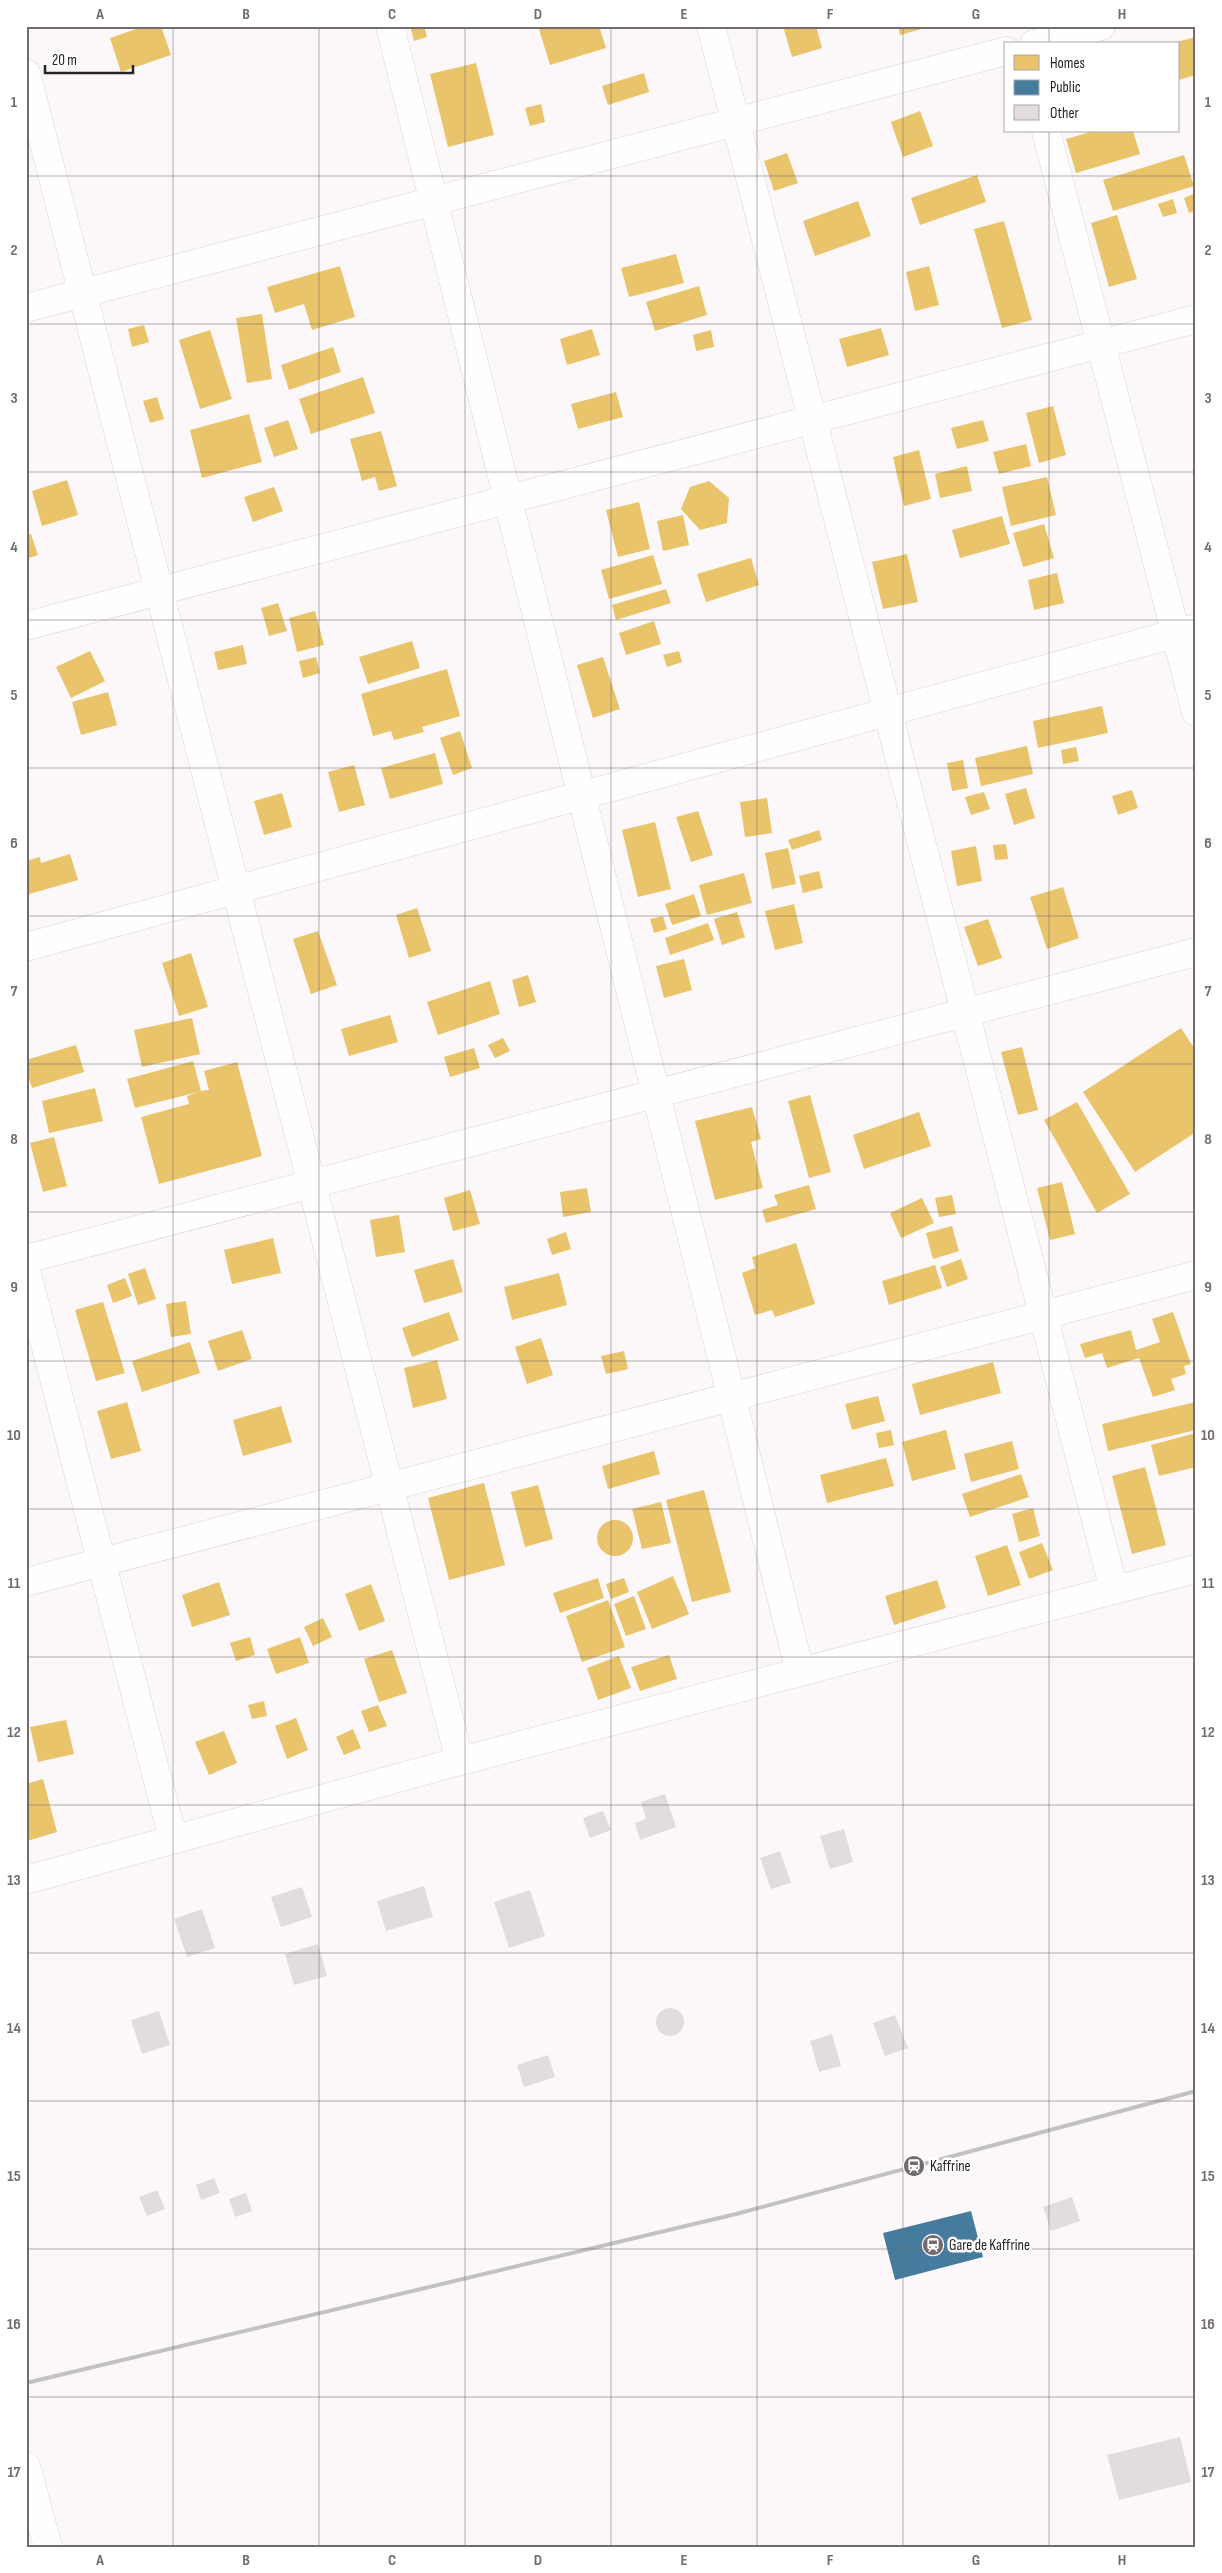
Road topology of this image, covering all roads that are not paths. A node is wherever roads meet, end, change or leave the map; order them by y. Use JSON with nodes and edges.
{"nodes":[{"id":1,"x":390,"y":26,"type":"edge"},
{"id":2,"x":711,"y":26,"type":"edge"},
{"id":3,"x":1019,"y":26,"type":"edge"},
{"id":4,"x":1101,"y":26,"type":"edge"},
{"id":5,"x":1023,"y":42,"type":"edge"},
{"id":6,"x":1041,"y":42,"type":"edge"},
{"id":7,"x":1004,"y":52,"type":"edge"},
{"id":8,"x":26,"y":73,"type":"edge"},
{"id":9,"x":736,"y":122,"type":"junction"},
{"id":10,"x":1046,"y":132,"type":"edge"},
{"id":11,"x":433,"y":201,"type":"junction"},
{"id":12,"x":83,"y":293,"type":"junction"},
{"id":13,"x":26,"y":308,"type":"edge"},
{"id":14,"x":1196,"y":320,"type":"edge"},
{"id":15,"x":1101,"y":344,"type":"junction"},
{"id":16,"x":812,"y":420,"type":"junction"},
{"id":17,"x":508,"y":500,"type":"junction"},
{"id":18,"x":159,"y":591,"type":"junction"},
{"id":19,"x":26,"y":626,"type":"edge"},
{"id":20,"x":1186,"y":631,"type":"edge"},
{"id":21,"x":888,"y":712,"type":"junction"},
{"id":22,"x":1196,"y":712,"type":"edge"},
{"id":23,"x":581,"y":796,"type":"junction"},
{"id":24,"x":236,"y":890,"type":"junction"},
{"id":25,"x":26,"y":947,"type":"edge"},
{"id":26,"x":1196,"y":952,"type":"edge"},
{"id":27,"x":965,"y":1012,"type":"junction"},
{"id":28,"x":656,"y":1094,"type":"junction"},
{"id":29,"x":312,"y":1184,"type":"junction"},
{"id":30,"x":26,"y":1259,"type":"edge"},
{"id":31,"x":26,"y":1270,"type":"edge"},
{"id":32,"x":1196,"y":1275,"type":"edge"},
{"id":33,"x":1043,"y":1315,"type":"junction"},
{"id":34,"x":731,"y":1397,"type":"junction"},
{"id":35,"x":390,"y":1486,"type":"junction"},
{"id":36,"x":101,"y":1562,"type":"junction"},
{"id":37,"x":1196,"y":1569,"type":"edge"},
{"id":38,"x":26,"y":1582,"type":"edge"},
{"id":39,"x":1114,"y":1590,"type":"junction"},
{"id":40,"x":800,"y":1672,"type":"junction"},
{"id":41,"x":460,"y":1761,"type":"junction"},
{"id":42,"x":173,"y":1839,"type":"junction"},
{"id":43,"x":26,"y":1880,"type":"edge"},
{"id":44,"x":26,"y":2466,"type":"edge"},
{"id":45,"x":48,"y":2547,"type":"edge"}],
"edges":[{"from":1,"to":11,"type":"street"},
{"from":2,"to":9,"type":"street"},
{"from":3,"to":5,"type":"street"},
{"from":4,"to":6,"type":"street"},
{"from":7,"to":9,"type":"street"},
{"from":8,"to":12,"type":"street"},
{"from":9,"to":11,"type":"street"},
{"from":9,"to":16,"type":"street"},
{"from":10,"to":15,"type":"street"},
{"from":11,"to":12,"type":"street"},
{"from":11,"to":17,"type":"street"},
{"from":12,"to":13,"type":"street"},
{"from":12,"to":18,"type":"street"},
{"from":14,"to":15,"type":"street"},
{"from":15,"to":16,"type":"street"},
{"from":15,"to":20,"type":"street"},
{"from":16,"to":17,"type":"street"},
{"from":16,"to":21,"type":"street"},
{"from":17,"to":18,"type":"street"},
{"from":17,"to":23,"type":"street"},
{"from":18,"to":19,"type":"street"},
{"from":18,"to":24,"type":"street"},
{"from":20,"to":21,"type":"street"},
{"from":20,"to":22,"type":"street"},
{"from":21,"to":23,"type":"street"},
{"from":21,"to":27,"type":"street"},
{"from":23,"to":24,"type":"street"},
{"from":23,"to":28,"type":"street"},
{"from":24,"to":25,"type":"street"},
{"from":24,"to":29,"type":"street"},
{"from":26,"to":27,"type":"street"},
{"from":27,"to":28,"type":"street"},
{"from":27,"to":33,"type":"street"},
{"from":28,"to":29,"type":"street"},
{"from":28,"to":34,"type":"street"},
{"from":29,"to":30,"type":"street"},
{"from":29,"to":35,"type":"street"},
{"from":31,"to":36,"type":"street"},
{"from":32,"to":33,"type":"street"},
{"from":33,"to":34,"type":"street"},
{"from":33,"to":39,"type":"street"},
{"from":34,"to":35,"type":"street"},
{"from":34,"to":40,"type":"street"},
{"from":35,"to":36,"type":"street"},
{"from":35,"to":41,"type":"street"},
{"from":36,"to":38,"type":"street"},
{"from":36,"to":42,"type":"street"},
{"from":37,"to":39,"type":"street"},
{"from":39,"to":40,"type":"street"},
{"from":40,"to":41,"type":"street"},
{"from":41,"to":42,"type":"street"},
{"from":42,"to":43,"type":"street"},
{"from":44,"to":45,"type":"street"}]}
